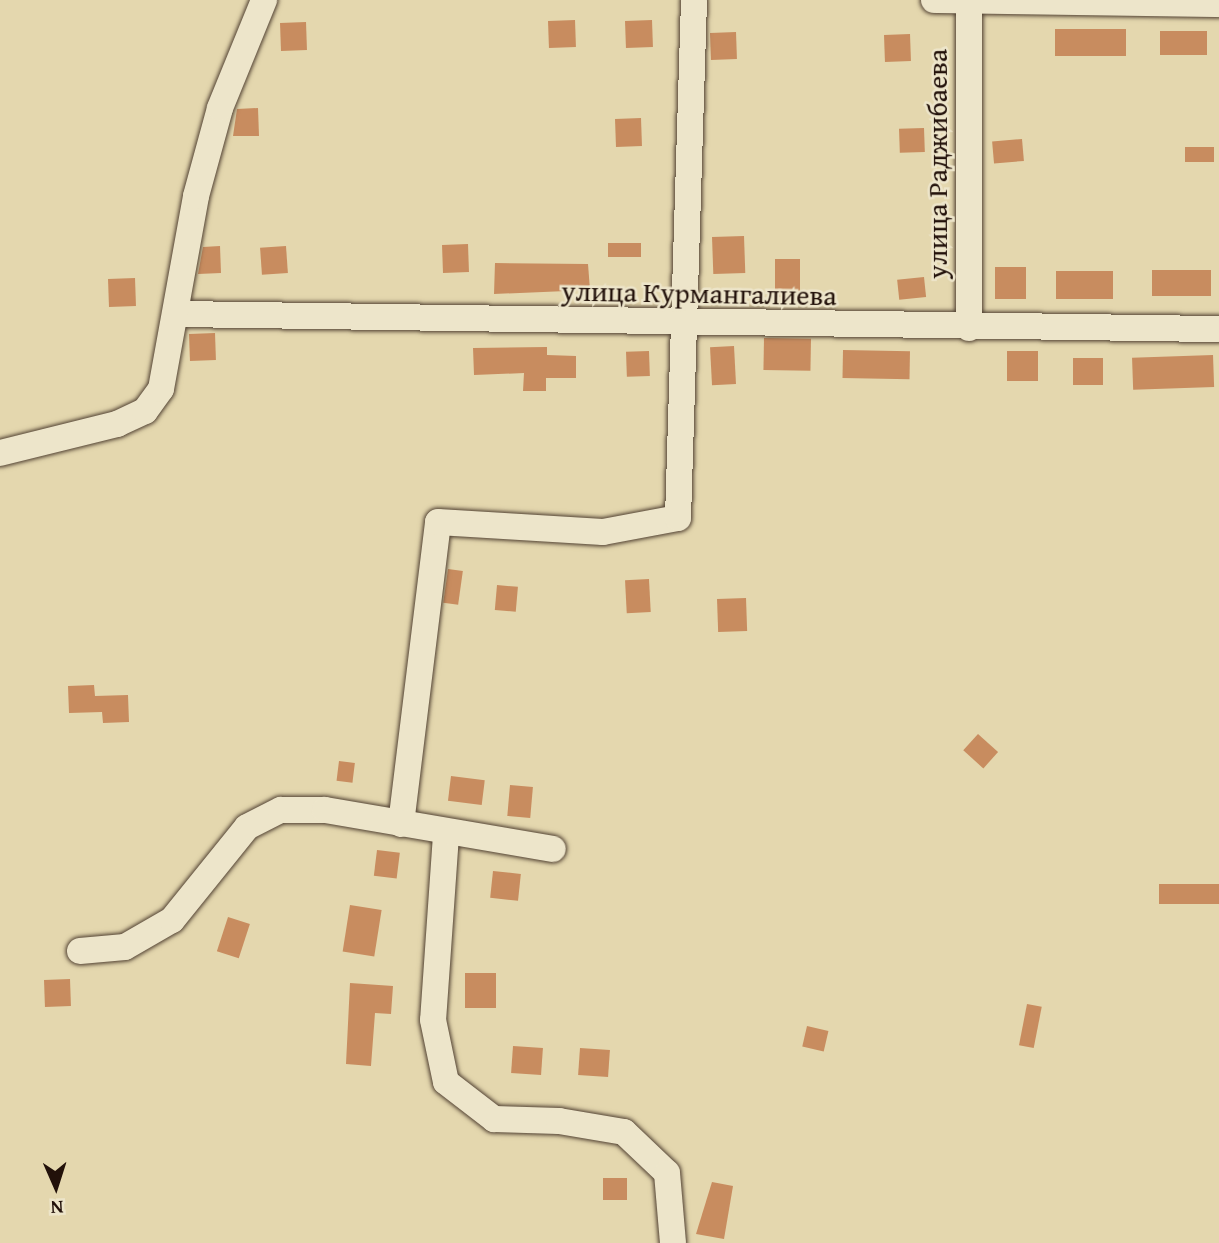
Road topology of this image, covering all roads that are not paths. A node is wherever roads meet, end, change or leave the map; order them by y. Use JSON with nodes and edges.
{"nodes":[{"id":1,"x":264,"y":0,"type":"edge"},
{"id":2,"x":694,"y":0,"type":"edge"},
{"id":3,"x":934,"y":0,"type":"edge"},
{"id":4,"x":969,"y":0,"type":"edge"},
{"id":5,"x":1219,"y":4,"type":"edge"},
{"id":6,"x":178,"y":314,"type":"junction"},
{"id":7,"x":685,"y":325,"type":"junction"},
{"id":8,"x":969,"y":328,"type":"junction"},
{"id":9,"x":1219,"y":329,"type":"edge"},
{"id":10,"x":0,"y":453,"type":"edge"},
{"id":11,"x":401,"y":824,"type":"junction"},
{"id":12,"x":446,"y":835,"type":"junction"},
{"id":13,"x":553,"y":849,"type":"dead end"},
{"id":14,"x":80,"y":951,"type":"dead end"},
{"id":15,"x":673,"y":1243,"type":"edge"}],
"edges":[{"from":1,"to":6,"type":"street"},
{"from":2,"to":7,"type":"street"},
{"from":3,"to":4,"type":"street"},
{"from":4,"to":5,"type":"street"},
{"from":4,"to":8,"type":"street","name":"улица Раджибаева"},
{"from":6,"to":7,"type":"street","name":"улица Курмангалиева"},
{"from":6,"to":10,"type":"street"},
{"from":7,"to":8,"type":"street","name":"улица Курмангалиева"},
{"from":7,"to":11,"type":"street"},
{"from":8,"to":9,"type":"street","name":"улица Курмангалиева"},
{"from":11,"to":12,"type":"street"},
{"from":11,"to":14,"type":"street"},
{"from":12,"to":13,"type":"street"},
{"from":12,"to":15,"type":"street"}]}
